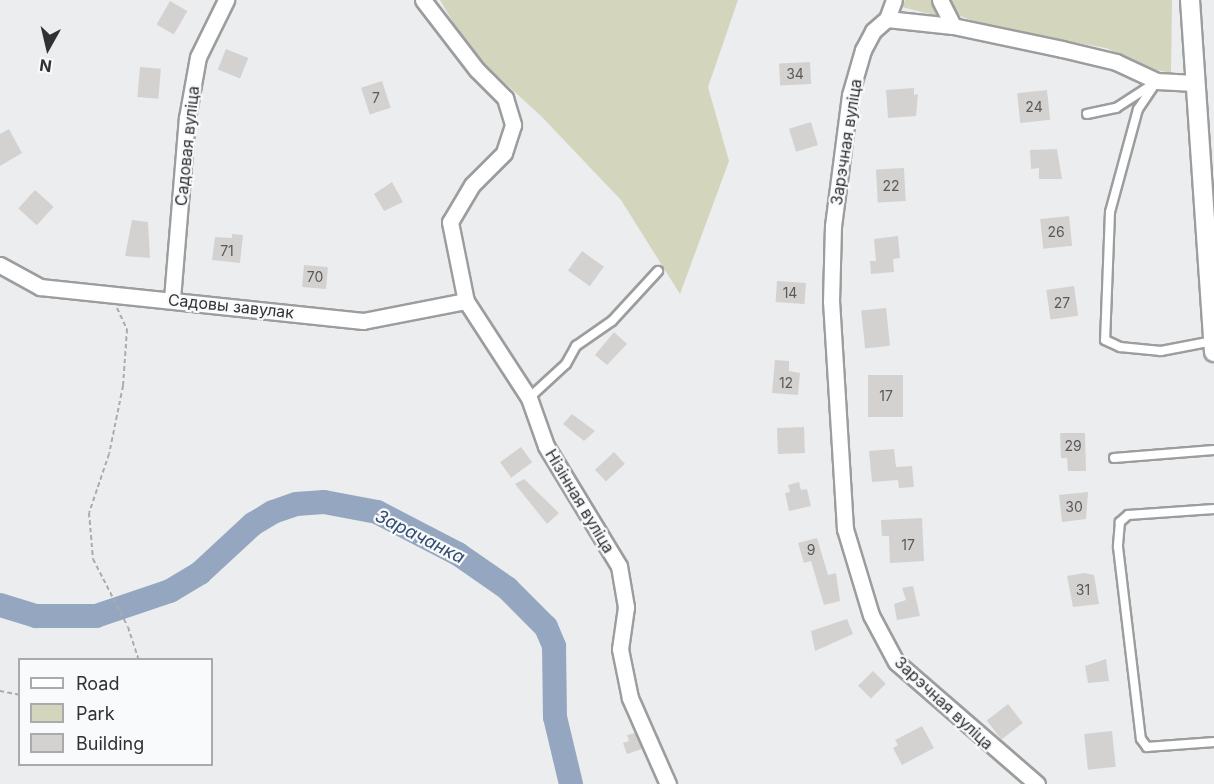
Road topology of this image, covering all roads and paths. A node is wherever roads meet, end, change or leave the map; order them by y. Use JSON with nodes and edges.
{"nodes":[{"id":1,"x":226,"y":0,"type":"edge"},
{"id":2,"x":423,"y":0,"type":"edge"},
{"id":3,"x":894,"y":0,"type":"edge"},
{"id":4,"x":940,"y":0,"type":"edge"},
{"id":5,"x":1190,"y":0,"type":"edge"},
{"id":6,"x":887,"y":19,"type":"junction"},
{"id":7,"x":953,"y":26,"type":"junction"},
{"id":8,"x":1157,"y":81,"type":"junction"},
{"id":9,"x":1194,"y":83,"type":"junction"},
{"id":10,"x":1086,"y":114,"type":"dead end"},
{"id":11,"x":0,"y":265,"type":"edge"},
{"id":12,"x":658,"y":271,"type":"dead end"},
{"id":13,"x":111,"y":295,"type":"junction"},
{"id":14,"x":171,"y":299,"type":"junction"},
{"id":15,"x":466,"y":301,"type":"junction"},
{"id":16,"x":1214,"y":346,"type":"edge"},
{"id":17,"x":529,"y":398,"type":"junction"},
{"id":18,"x":1214,"y":450,"type":"edge"},
{"id":19,"x":1114,"y":458,"type":"dead end"},
{"id":20,"x":1214,"y":509,"type":"edge"},
{"id":21,"x":138,"y":658,"type":"edge"},
{"id":22,"x":0,"y":691,"type":"edge"},
{"id":23,"x":18,"y":695,"type":"edge"},
{"id":24,"x":1214,"y":742,"type":"edge"},
{"id":25,"x":668,"y":784,"type":"edge"},
{"id":26,"x":1037,"y":784,"type":"edge"}],
"edges":[{"from":1,"to":14,"type":"street","name":"Садовая вуліца"},
{"from":2,"to":15,"type":"street"},
{"from":3,"to":6,"type":"street"},
{"from":4,"to":7,"type":"street"},
{"from":5,"to":9,"type":"street"},
{"from":6,"to":7,"type":"street"},
{"from":6,"to":26,"type":"street","name":"Зарэчная вуліца"},
{"from":7,"to":8,"type":"street"},
{"from":8,"to":9,"type":"street"},
{"from":8,"to":10,"type":"lane"},
{"from":8,"to":16,"type":"lane"},
{"from":9,"to":16,"type":"street"},
{"from":11,"to":13,"type":"street","name":"Садовы завулак"},
{"from":12,"to":17,"type":"lane"},
{"from":13,"to":14,"type":"street","name":"Садовы завулак"},
{"from":13,"to":21,"type":"path"},
{"from":14,"to":15,"type":"street","name":"Садовы завулак"},
{"from":15,"to":17,"type":"street","name":"Нізінная вуліца"},
{"from":17,"to":25,"type":"street","name":"Нізінная вуліца"},
{"from":18,"to":19,"type":"lane"},
{"from":20,"to":24,"type":"lane"},
{"from":22,"to":23,"type":"path"}]}
